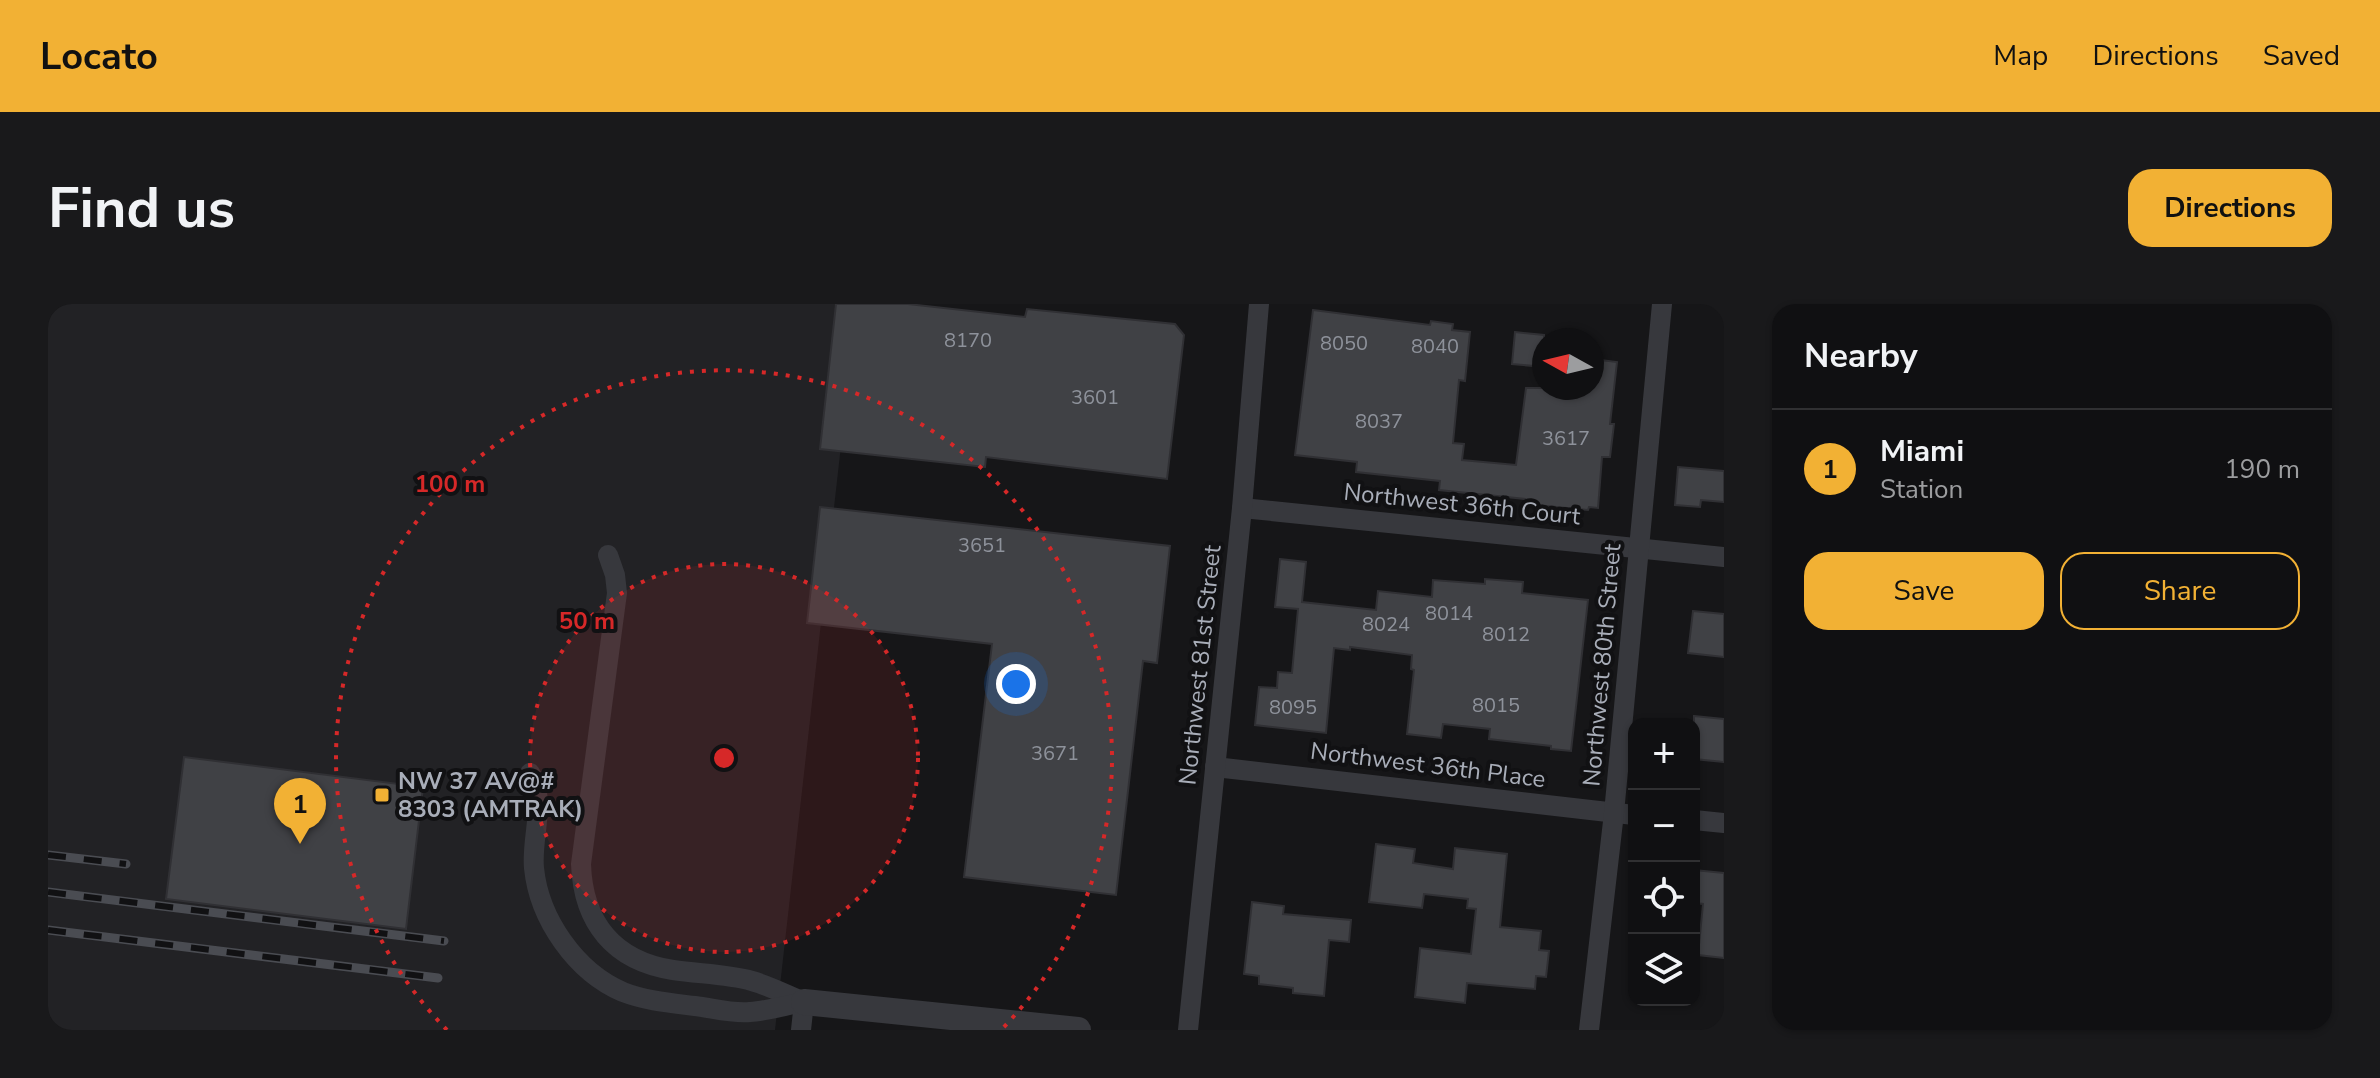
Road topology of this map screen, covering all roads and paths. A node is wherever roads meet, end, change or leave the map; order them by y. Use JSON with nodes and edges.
{"nodes":[{"id":1,"x":1259,"y":304,"type":"edge"},
{"id":2,"x":1662,"y":304,"type":"edge"},
{"id":3,"x":1242,"y":508,"type":"junction"},
{"id":4,"x":1639,"y":547,"type":"junction"},
{"id":5,"x":608,"y":555,"type":"dead end"},
{"id":6,"x":1724,"y":557,"type":"edge"},
{"id":7,"x":1215,"y":767,"type":"junction"},
{"id":8,"x":530,"y":773,"type":"dead end"},
{"id":9,"x":1624,"y":814,"type":"edge"},
{"id":10,"x":1700,"y":821,"type":"edge"},
{"id":11,"x":1724,"y":823,"type":"edge"},
{"id":12,"x":804,"y":1002,"type":"junction"},
{"id":13,"x":801,"y":1030,"type":"edge"},
{"id":14,"x":1078,"y":1030,"type":"edge"},
{"id":15,"x":1188,"y":1030,"type":"edge"},
{"id":16,"x":1589,"y":1030,"type":"edge"}],
"edges":[{"from":1,"to":3,"type":"street","name":"Northwest 81st Street"},
{"from":2,"to":4,"type":"street","name":"Northwest 80th Street"},
{"from":3,"to":4,"type":"street","name":"Northwest 36th Court"},
{"from":3,"to":7,"type":"street","name":"Northwest 81st Street"},
{"from":4,"to":6,"type":"street","name":"Northwest 36th Court"},
{"from":4,"to":9,"type":"street","name":"Northwest 80th Street"},
{"from":5,"to":12,"type":"street"},
{"from":7,"to":9,"type":"street","name":"Northwest 36th Place"},
{"from":7,"to":15,"type":"street","name":"Northwest 81st Street"},
{"from":8,"to":12,"type":"street"},
{"from":9,"to":16,"type":"street","name":"Northwest 80th Street"},
{"from":10,"to":11,"type":"street"},
{"from":12,"to":13,"type":"street"},
{"from":12,"to":14,"type":"street"}]}
